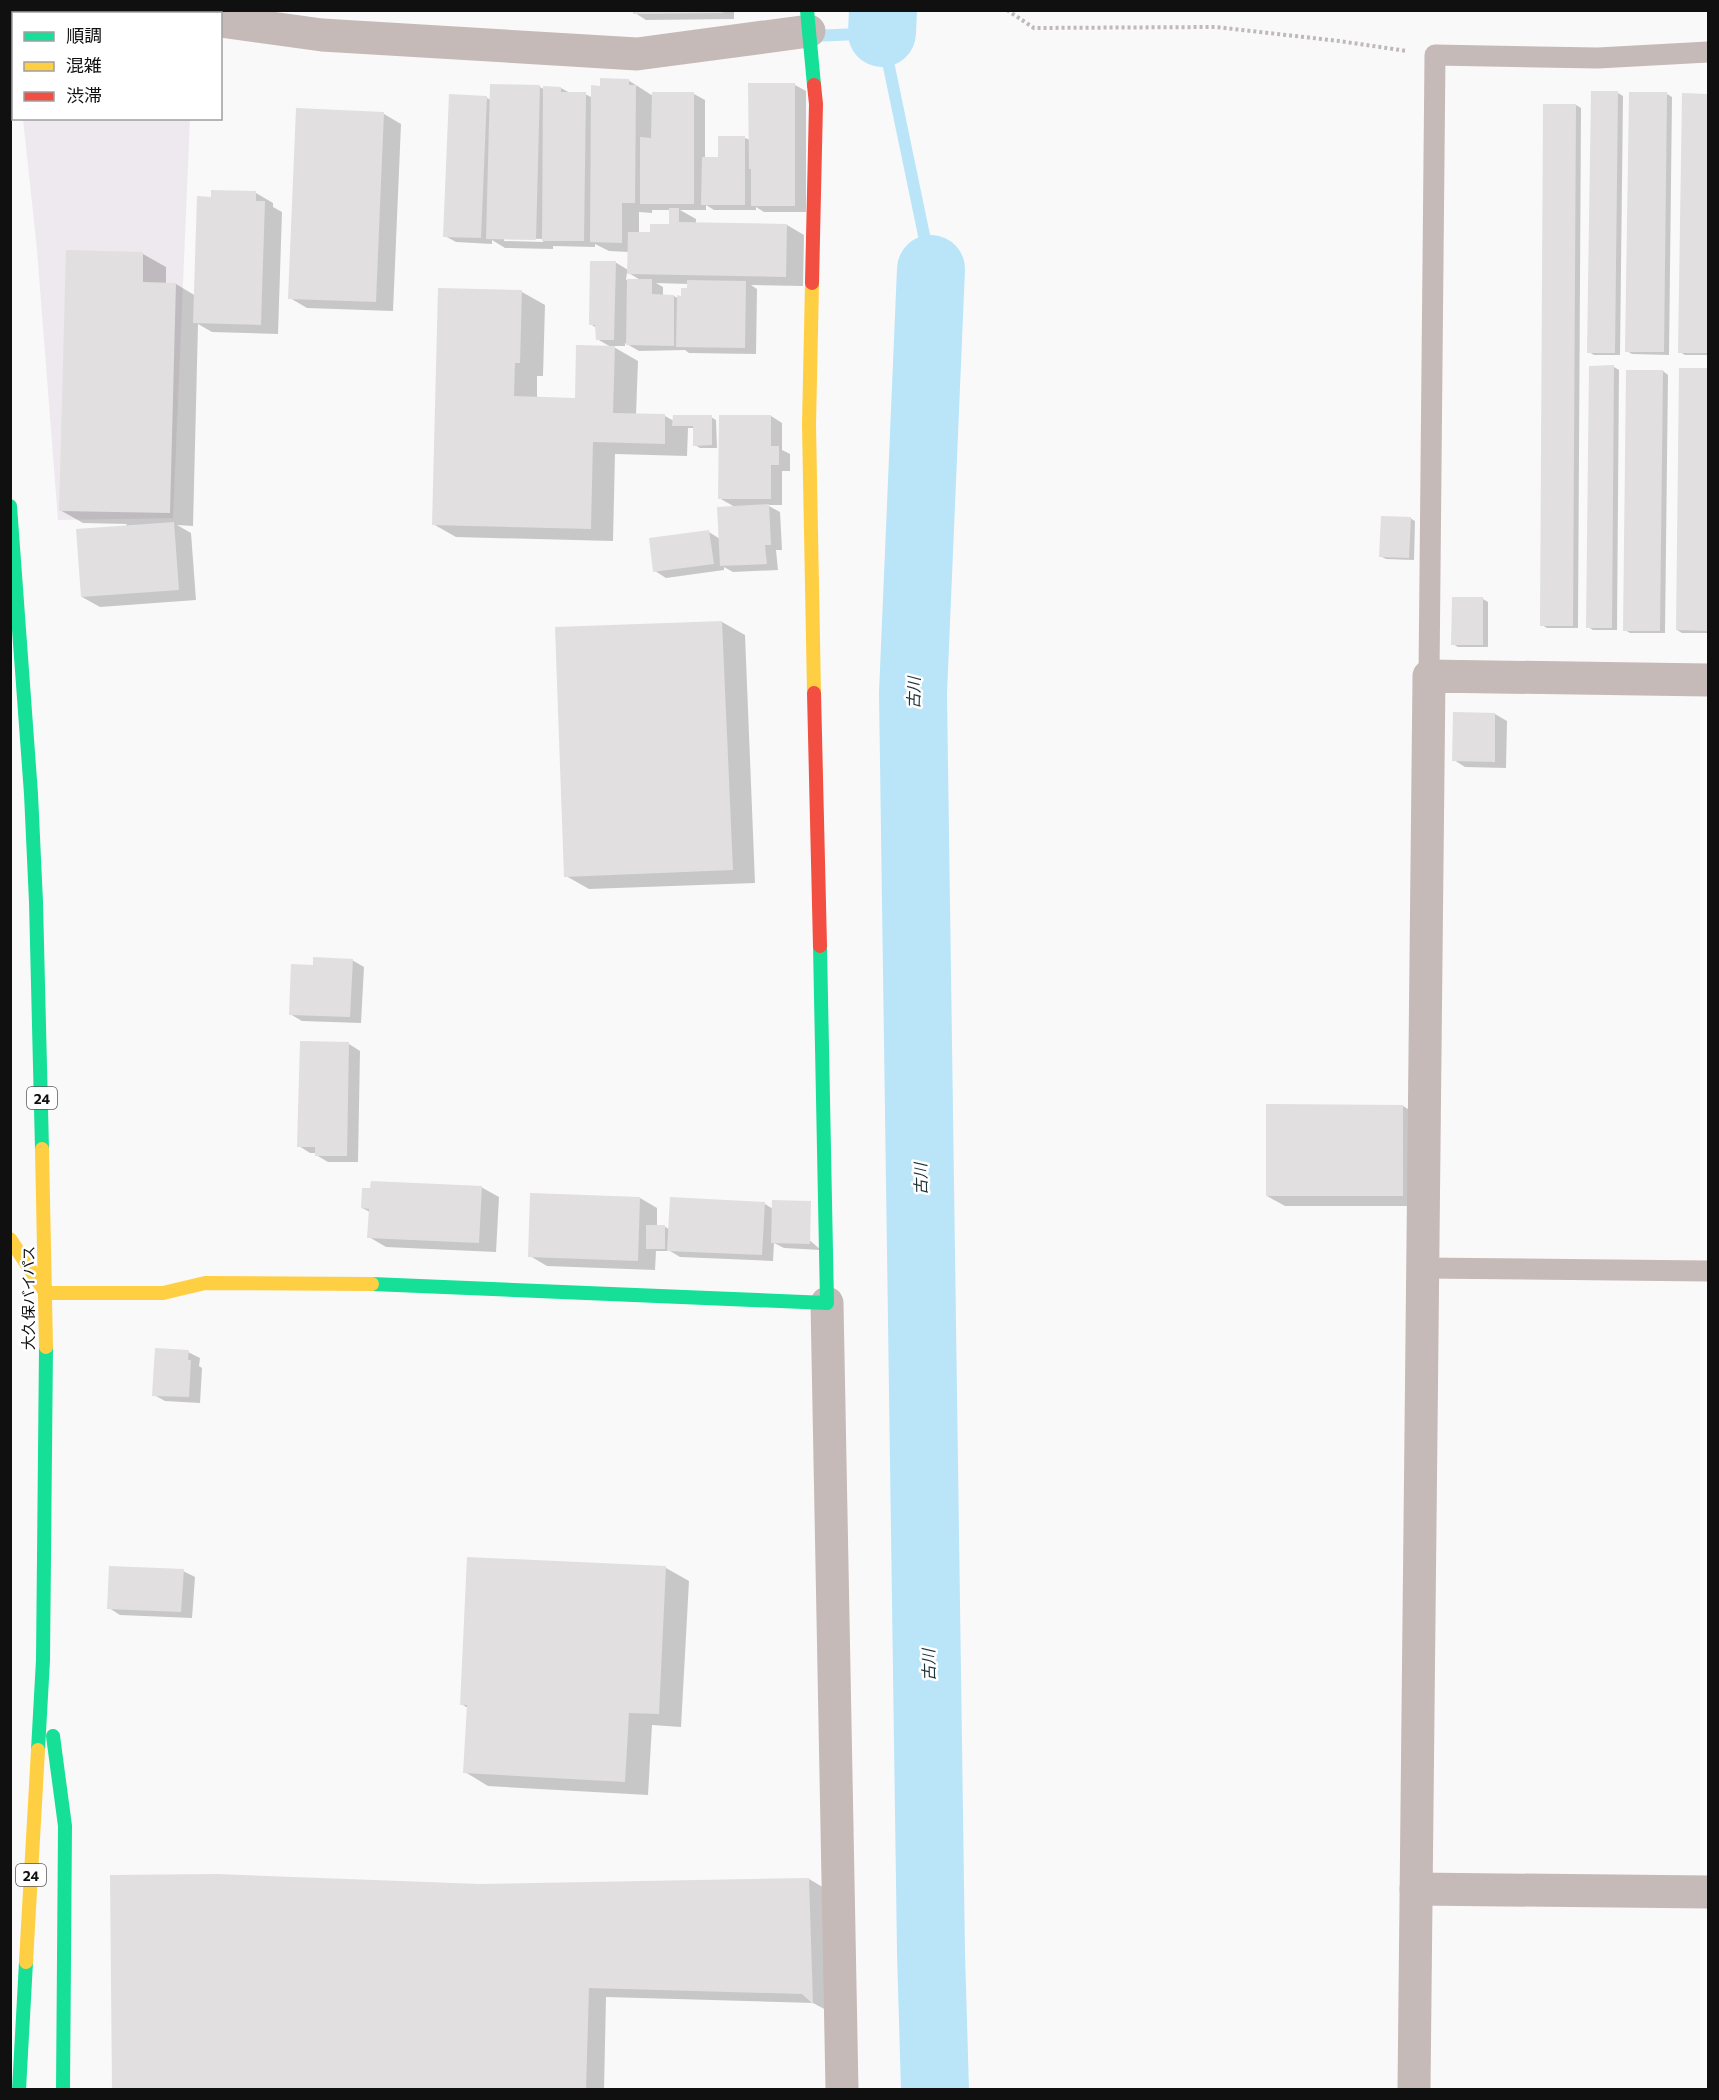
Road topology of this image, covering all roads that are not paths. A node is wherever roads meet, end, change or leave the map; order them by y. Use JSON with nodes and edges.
{"nodes":[{"id":1,"x":222,"y":21,"type":"edge"},
{"id":2,"x":808,"y":21,"type":"edge"},
{"id":3,"x":1708,"y":52,"type":"edge"},
{"id":4,"x":10,"y":506,"type":"edge"},
{"id":5,"x":1429,"y":676,"type":"junction"},
{"id":6,"x":1708,"y":680,"type":"edge"},
{"id":7,"x":10,"y":1239,"type":"edge"},
{"id":8,"x":1422,"y":1268,"type":"junction"},
{"id":9,"x":1708,"y":1271,"type":"edge"},
{"id":10,"x":46,"y":1293,"type":"junction"},
{"id":11,"x":827,"y":1303,"type":"junction"},
{"id":12,"x":43,"y":1659,"type":"junction"},
{"id":13,"x":1416,"y":1889,"type":"junction"},
{"id":14,"x":1708,"y":1892,"type":"edge"},
{"id":15,"x":20,"y":2090,"type":"edge"},
{"id":16,"x":63,"y":2090,"type":"edge"},
{"id":17,"x":842,"y":2090,"type":"edge"},
{"id":18,"x":1414,"y":2090,"type":"edge"}],
"edges":[{"from":1,"to":2,"type":"street"},
{"from":2,"to":11,"type":"main road"},
{"from":3,"to":5,"type":"lane"},
{"from":4,"to":10,"type":"main road","name":"大久保バイパス","number":"24"},
{"from":5,"to":6,"type":"street"},
{"from":5,"to":8,"type":"street"},
{"from":7,"to":10,"type":"main road"},
{"from":8,"to":9,"type":"lane"},
{"from":8,"to":13,"type":"street"},
{"from":10,"to":11,"type":"main road"},
{"from":10,"to":12,"type":"main road","name":"大久保バイパス","number":"24"},
{"from":11,"to":17,"type":"street"},
{"from":12,"to":15,"type":"main road","name":"大久保バイパス","number":"24"},
{"from":12,"to":16,"type":"main road"},
{"from":13,"to":14,"type":"street"},
{"from":13,"to":18,"type":"street"}]}
